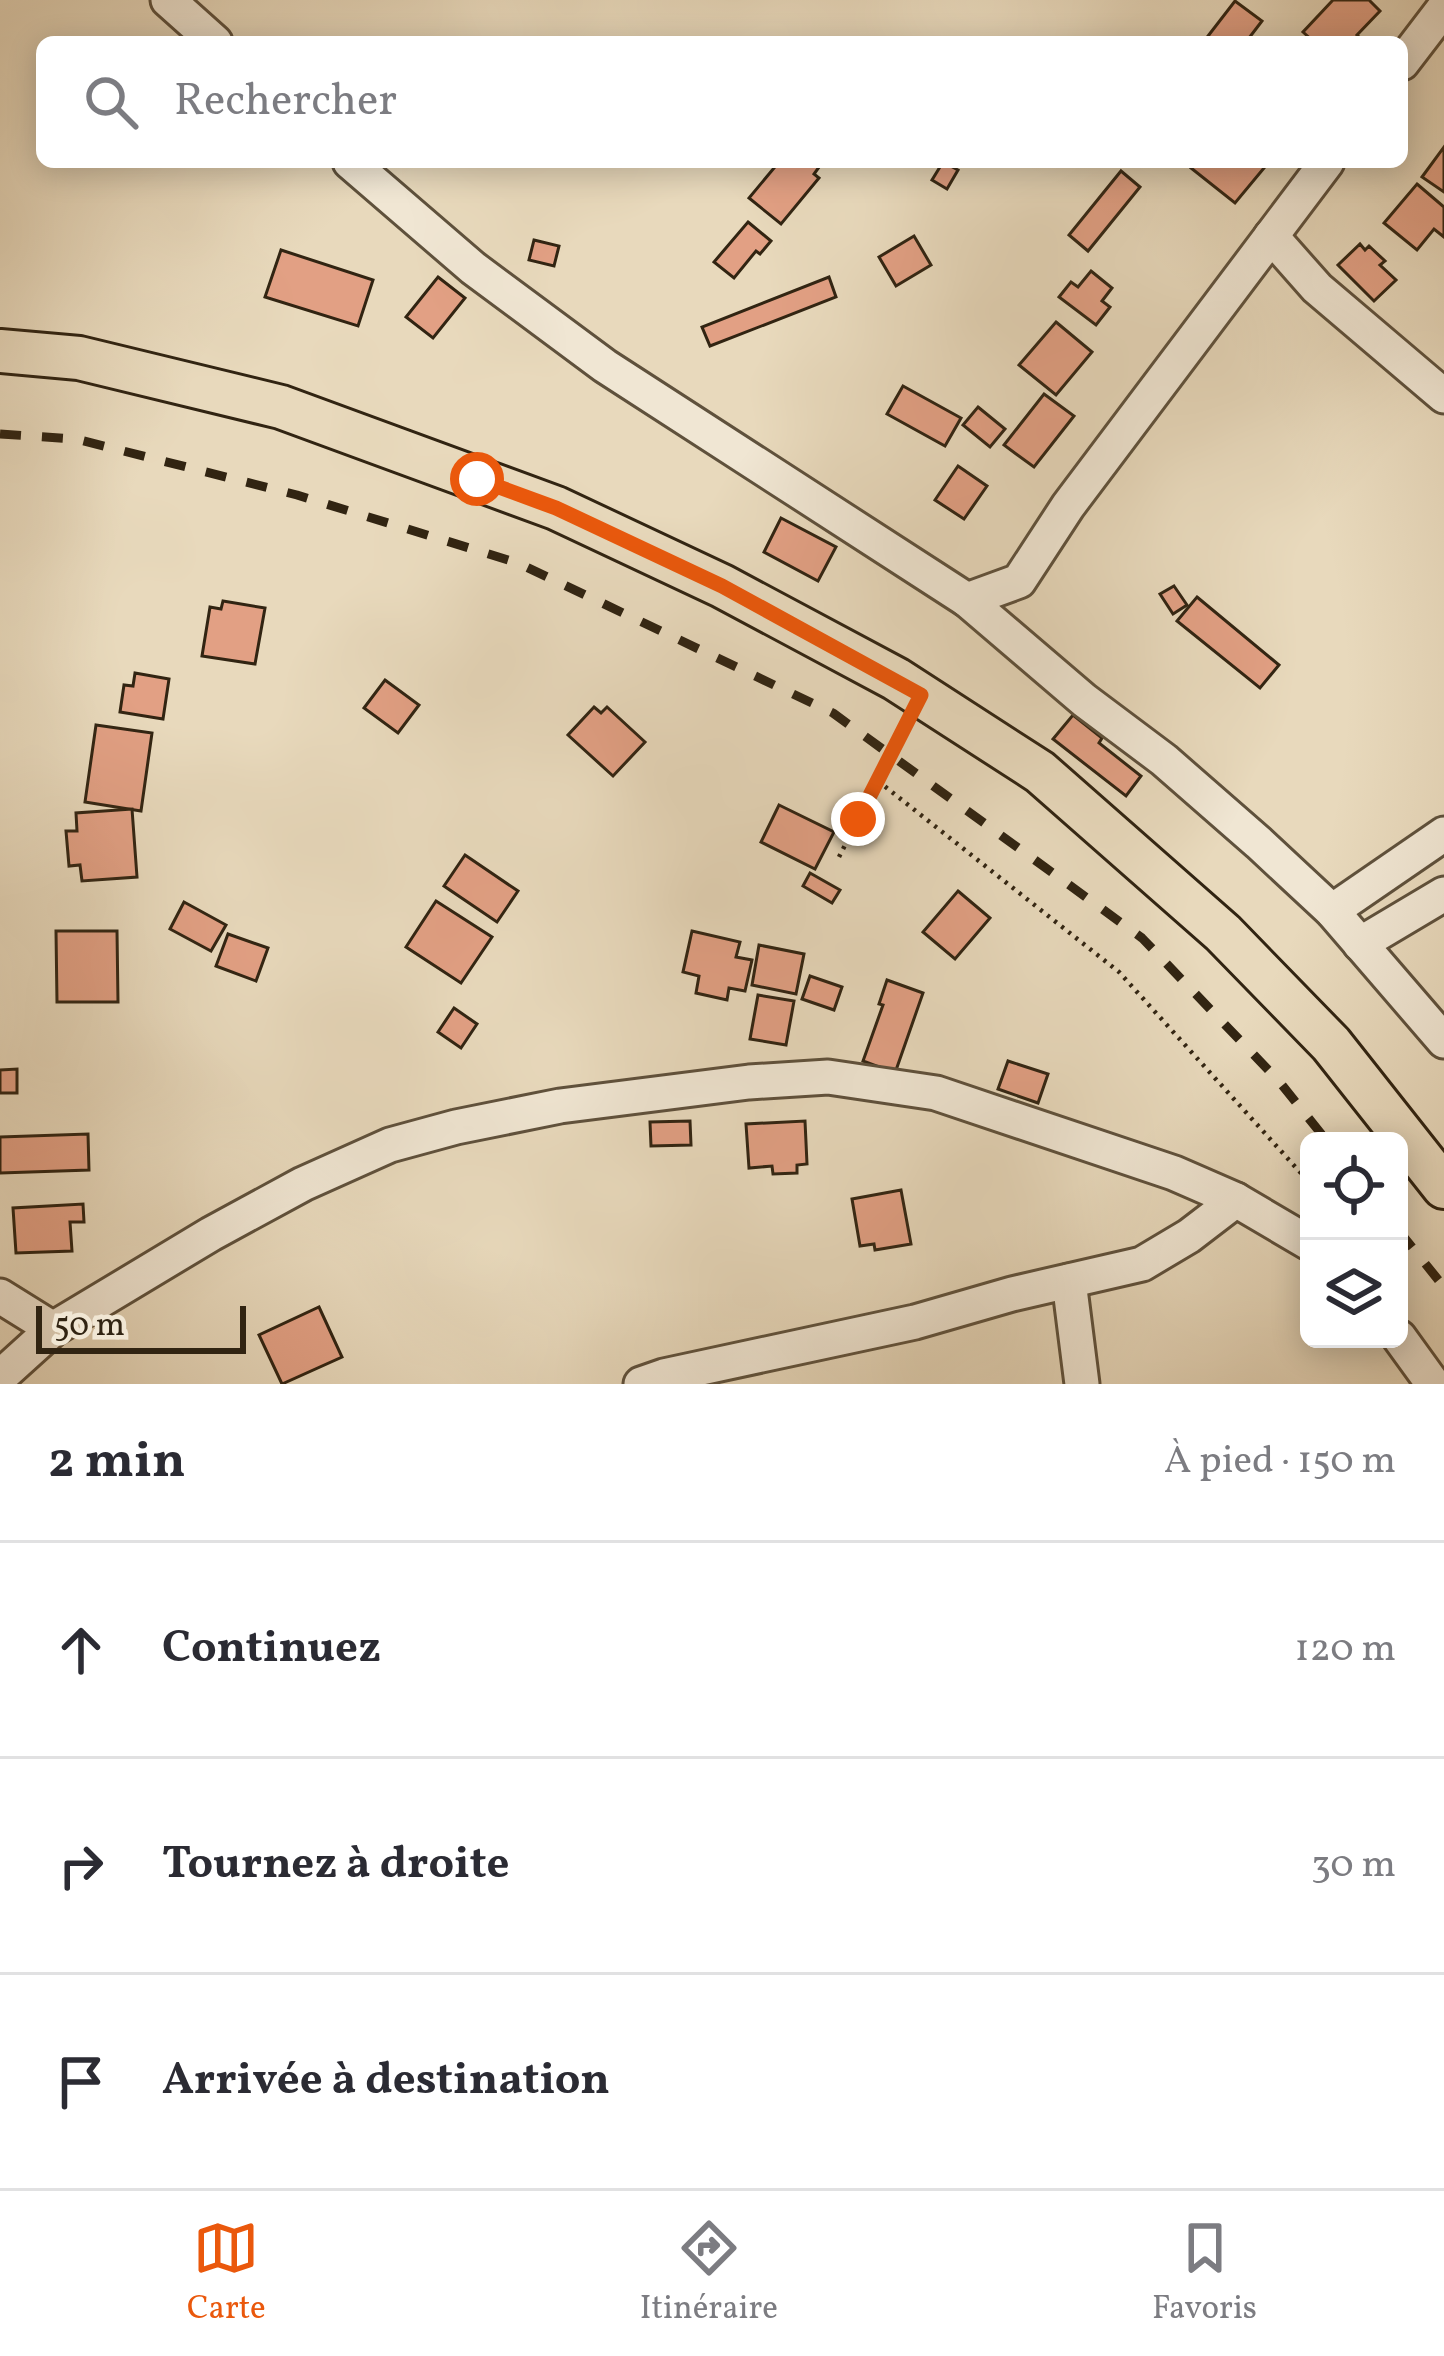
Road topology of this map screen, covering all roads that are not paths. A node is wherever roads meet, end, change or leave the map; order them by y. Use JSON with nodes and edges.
{"nodes":[{"id":1,"x":168,"y":0,"type":"edge"},
{"id":2,"x":1444,"y":8,"type":"edge"},
{"id":3,"x":208,"y":36,"type":"edge"},
{"id":4,"x":1408,"y":55,"type":"edge"},
{"id":5,"x":357,"y":168,"type":"edge"},
{"id":6,"x":1322,"y":168,"type":"edge"},
{"id":7,"x":1271,"y":236,"type":"junction"},
{"id":8,"x":0,"y":351,"type":"edge"},
{"id":9,"x":1444,"y":396,"type":"edge"},
{"id":10,"x":967,"y":600,"type":"junction"},
{"id":11,"x":1444,"y":834,"type":"edge"},
{"id":12,"x":1444,"y":894,"type":"edge"},
{"id":13,"x":1332,"y":911,"type":"junction"},
{"id":14,"x":1360,"y":944,"type":"junction"},
{"id":15,"x":1444,"y":1041,"type":"edge"},
{"id":16,"x":1444,"y":1187,"type":"edge"},
{"id":17,"x":1236,"y":1200,"type":"junction"},
{"id":18,"x":1304,"y":1240,"type":"edge"},
{"id":19,"x":1069,"y":1281,"type":"junction"},
{"id":20,"x":0,"y":1295,"type":"edge"},
{"id":21,"x":53,"y":1329,"type":"junction"},
{"id":22,"x":1407,"y":1348,"type":"edge"},
{"id":23,"x":0,"y":1377,"type":"edge"},
{"id":24,"x":641,"y":1384,"type":"edge"},
{"id":25,"x":1082,"y":1384,"type":"edge"},
{"id":26,"x":1433,"y":1384,"type":"edge"}],
"edges":[{"from":1,"to":3,"type":"street"},
{"from":2,"to":4,"type":"street"},
{"from":5,"to":10,"type":"street"},
{"from":6,"to":7,"type":"street"},
{"from":7,"to":9,"type":"street"},
{"from":7,"to":10,"type":"street"},
{"from":8,"to":16,"type":"main road"},
{"from":10,"to":13,"type":"street"},
{"from":11,"to":13,"type":"street"},
{"from":12,"to":14,"type":"street"},
{"from":13,"to":14,"type":"street"},
{"from":14,"to":15,"type":"street"},
{"from":17,"to":18,"type":"street"},
{"from":17,"to":19,"type":"street"},
{"from":17,"to":21,"type":"street"},
{"from":19,"to":24,"type":"street"},
{"from":19,"to":25,"type":"street"},
{"from":20,"to":21,"type":"street"},
{"from":21,"to":23,"type":"street"},
{"from":22,"to":26,"type":"street"}]}
